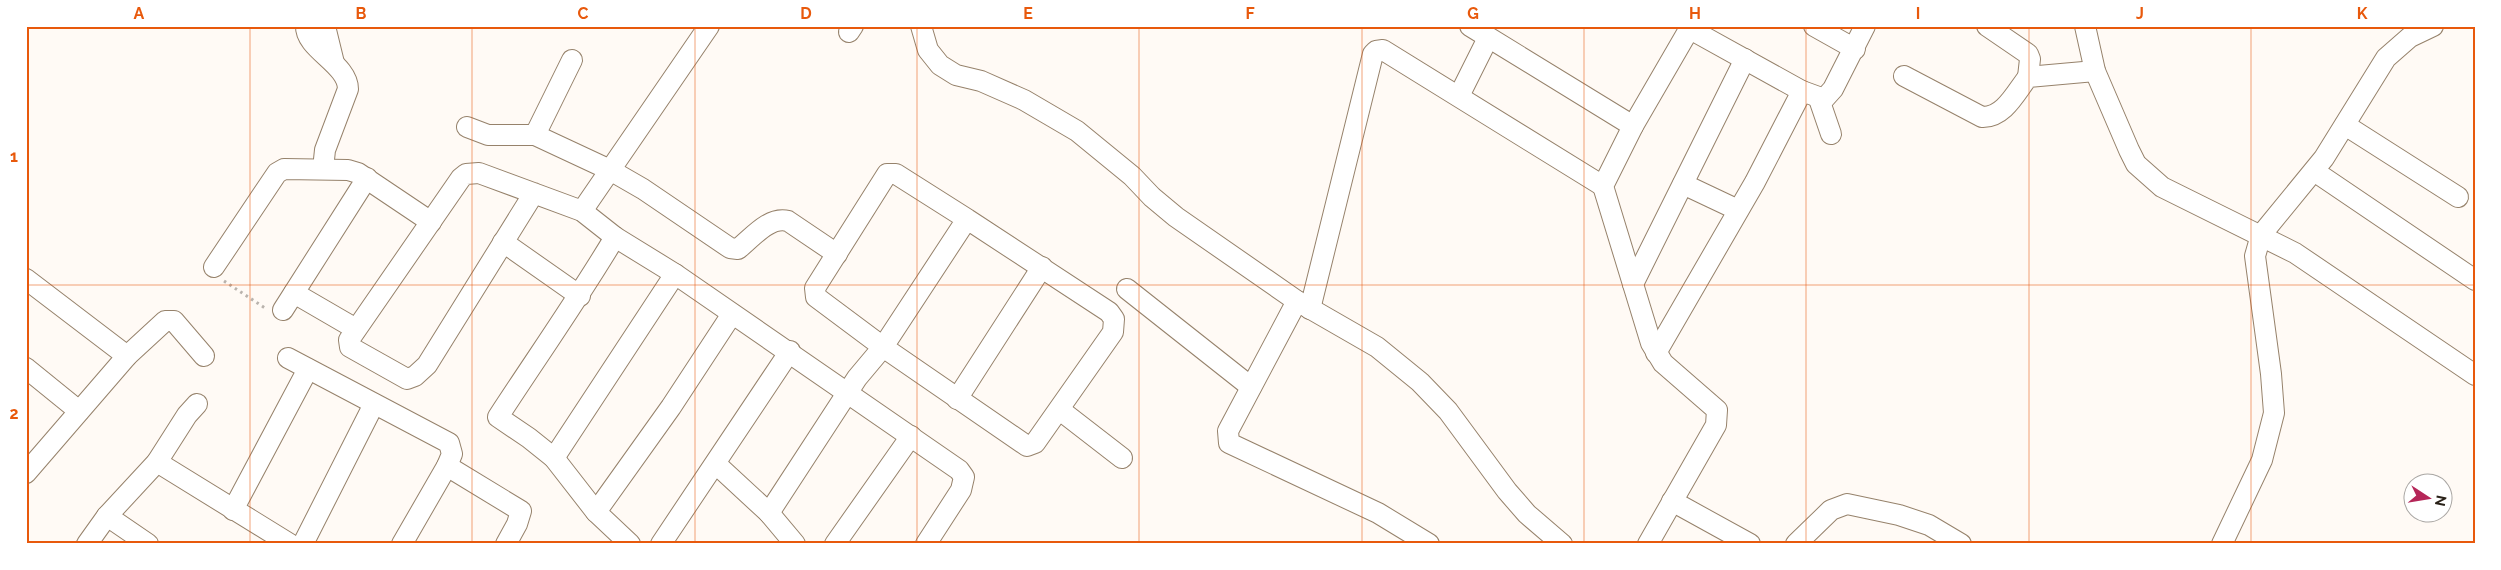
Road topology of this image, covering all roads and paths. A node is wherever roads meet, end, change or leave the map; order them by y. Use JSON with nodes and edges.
{"nodes":[{"id":1,"x":306,"y":26,"type":"edge"},
{"id":2,"x":326,"y":26,"type":"edge"},
{"id":3,"x":709,"y":26,"type":"edge"},
{"id":4,"x":921,"y":26,"type":"edge"},
{"id":5,"x":1470,"y":26,"type":"edge"},
{"id":6,"x":1814,"y":26,"type":"edge"},
{"id":7,"x":1865,"y":26,"type":"edge"},
{"id":8,"x":1987,"y":26,"type":"edge"},
{"id":9,"x":2085,"y":26,"type":"edge"},
{"id":10,"x":2433,"y":26,"type":"edge"},
{"id":11,"x":1690,"y":27,"type":"edge"},
{"id":12,"x":1488,"y":38,"type":"junction"},
{"id":13,"x":1855,"y":49,"type":"junction"},
{"id":14,"x":1745,"y":59,"type":"junction"},
{"id":15,"x":572,"y":60,"type":"dead end"},
{"id":16,"x":334,"y":63,"type":"junction"},
{"id":17,"x":2095,"y":71,"type":"junction"},
{"id":18,"x":1904,"y":76,"type":"dead end"},
{"id":19,"x":2028,"y":76,"type":"junction"},
{"id":20,"x":1810,"y":95,"type":"junction"},
{"id":21,"x":1459,"y":96,"type":"junction"},
{"id":22,"x":2345,"y":125,"type":"junction"},
{"id":23,"x":1633,"y":126,"type":"junction"},
{"id":24,"x":467,"y":127,"type":"dead end"},
{"id":25,"x":1830,"y":134,"type":"dead end"},
{"id":26,"x":535,"y":135,"type":"junction"},
{"id":27,"x":324,"y":160,"type":"junction"},
{"id":28,"x":2314,"y":171,"type":"junction"},
{"id":29,"x":367,"y":178,"type":"junction"},
{"id":30,"x":1683,"y":184,"type":"junction"},
{"id":31,"x":1603,"y":186,"type":"junction"},
{"id":32,"x":597,"y":189,"type":"junction"},
{"id":33,"x":534,"y":193,"type":"junction"},
{"id":34,"x":2458,"y":197,"type":"dead end"},
{"id":35,"x":1738,"y":210,"type":"junction"},
{"id":36,"x":967,"y":219,"type":"junction"},
{"id":37,"x":431,"y":222,"type":"junction"},
{"id":38,"x":2261,"y":235,"type":"junction"},
{"id":39,"x":615,"y":237,"type":"junction"},
{"id":40,"x":503,"y":242,"type":"junction"},
{"id":41,"x":837,"y":254,"type":"junction"},
{"id":42,"x":214,"y":267,"type":"joint"},
{"id":43,"x":1042,"y":267,"type":"junction"},
{"id":44,"x":675,"y":274,"type":"junction"},
{"id":45,"x":26,"y":279,"type":"edge"},
{"id":46,"x":2475,"y":280,"type":"edge"},
{"id":47,"x":1633,"y":284,"type":"junction"},
{"id":48,"x":1127,"y":289,"type":"dead end"},
{"id":49,"x":294,"y":293,"type":"junction"},
{"id":50,"x":580,"y":296,"type":"junction"},
{"id":51,"x":1303,"y":305,"type":"junction"},
{"id":52,"x":283,"y":310,"type":"joint"},
{"id":53,"x":732,"y":314,"type":"junction"},
{"id":54,"x":356,"y":329,"type":"junction"},
{"id":55,"x":882,"y":348,"type":"junction"},
{"id":56,"x":790,"y":351,"type":"junction"},
{"id":57,"x":1656,"y":353,"type":"junction"},
{"id":58,"x":127,"y":356,"type":"junction"},
{"id":59,"x":204,"y":356,"type":"dead end"},
{"id":60,"x":288,"y":358,"type":"dead end"},
{"id":61,"x":26,"y":368,"type":"edge"},
{"id":62,"x":308,"y":369,"type":"junction"},
{"id":63,"x":2475,"y":374,"type":"edge"},
{"id":64,"x":858,"y":378,"type":"junction"},
{"id":65,"x":1252,"y":387,"type":"junction"},
{"id":66,"x":957,"y":399,"type":"junction"},
{"id":67,"x":197,"y":404,"type":"dead end"},
{"id":68,"x":374,"y":404,"type":"junction"},
{"id":69,"x":1060,"y":410,"type":"junction"},
{"id":70,"x":79,"y":412,"type":"junction"},
{"id":71,"x":911,"y":436,"type":"junction"},
{"id":72,"x":554,"y":458,"type":"junction"},
{"id":73,"x":1122,"y":458,"type":"dead end"},
{"id":74,"x":157,"y":462,"type":"junction"},
{"id":75,"x":716,"y":464,"type":"junction"},
{"id":76,"x":447,"y":466,"type":"junction"},
{"id":77,"x":27,"y":472,"type":"edge"},
{"id":78,"x":1672,"y":502,"type":"junction"},
{"id":79,"x":233,"y":510,"type":"junction"},
{"id":80,"x":596,"y":512,"type":"junction"},
{"id":81,"x":769,"y":512,"type":"junction"},
{"id":82,"x":107,"y":516,"type":"junction"},
{"id":83,"x":932,"y":541,"type":"edge"},
{"id":84,"x":86,"y":544,"type":"edge"},
{"id":85,"x":148,"y":544,"type":"edge"},
{"id":86,"x":290,"y":544,"type":"edge"},
{"id":87,"x":303,"y":544,"type":"edge"},
{"id":88,"x":402,"y":544,"type":"edge"},
{"id":89,"x":506,"y":544,"type":"edge"},
{"id":90,"x":630,"y":544,"type":"edge"},
{"id":91,"x":661,"y":544,"type":"edge"},
{"id":92,"x":795,"y":544,"type":"edge"},
{"id":93,"x":835,"y":544,"type":"edge"},
{"id":94,"x":1429,"y":544,"type":"edge"},
{"id":95,"x":1562,"y":544,"type":"edge"},
{"id":96,"x":1648,"y":544,"type":"edge"},
{"id":97,"x":1750,"y":544,"type":"edge"},
{"id":98,"x":1796,"y":544,"type":"edge"},
{"id":99,"x":1962,"y":544,"type":"edge"},
{"id":100,"x":2222,"y":544,"type":"edge"}],
"edges":[{"from":1,"to":16,"type":"street"},
{"from":2,"to":16,"type":"street"},
{"from":3,"to":32,"type":"street"},
{"from":4,"to":51,"type":"street"},
{"from":5,"to":12,"type":"street"},
{"from":6,"to":13,"type":"street"},
{"from":7,"to":13,"type":"street"},
{"from":8,"to":19,"type":"street"},
{"from":9,"to":17,"type":"street"},
{"from":10,"to":22,"type":"street"},
{"from":11,"to":14,"type":"street"},
{"from":11,"to":23,"type":"street"},
{"from":12,"to":21,"type":"street"},
{"from":12,"to":23,"type":"street"},
{"from":13,"to":20,"type":"street"},
{"from":14,"to":20,"type":"street"},
{"from":14,"to":30,"type":"street"},
{"from":15,"to":26,"type":"street"},
{"from":16,"to":27,"type":"street"},
{"from":17,"to":19,"type":"street"},
{"from":17,"to":38,"type":"street"},
{"from":18,"to":19,"type":"street"},
{"from":20,"to":25,"type":"street"},
{"from":20,"to":35,"type":"street"},
{"from":21,"to":31,"type":"street"},
{"from":21,"to":51,"type":"street"},
{"from":22,"to":28,"type":"street"},
{"from":22,"to":34,"type":"street"},
{"from":23,"to":31,"type":"street"},
{"from":24,"to":26,"type":"street"},
{"from":26,"to":32,"type":"street"},
{"from":27,"to":29,"type":"street"},
{"from":27,"to":42,"type":"street"},
{"from":28,"to":38,"type":"street"},
{"from":28,"to":46,"type":"street"},
{"from":29,"to":37,"type":"street"},
{"from":29,"to":49,"type":"street"},
{"from":30,"to":35,"type":"street"},
{"from":30,"to":47,"type":"street"},
{"from":31,"to":47,"type":"street"},
{"from":32,"to":33,"type":"street"},
{"from":32,"to":39,"type":"street"},
{"from":32,"to":41,"type":"street"},
{"from":33,"to":37,"type":"street"},
{"from":33,"to":40,"type":"street"},
{"from":35,"to":57,"type":"street"},
{"from":36,"to":41,"type":"street"},
{"from":36,"to":43,"type":"street"},
{"from":36,"to":55,"type":"street"},
{"from":37,"to":54,"type":"street"},
{"from":38,"to":63,"type":"street"},
{"from":38,"to":100,"type":"street"},
{"from":39,"to":44,"type":"street"},
{"from":39,"to":50,"type":"street"},
{"from":40,"to":50,"type":"street"},
{"from":40,"to":54,"type":"street"},
{"from":41,"to":55,"type":"street"},
{"from":42,"to":52,"type":"path"},
{"from":43,"to":66,"type":"street"},
{"from":43,"to":69,"type":"street"},
{"from":44,"to":53,"type":"street"},
{"from":44,"to":72,"type":"street"},
{"from":45,"to":58,"type":"street"},
{"from":47,"to":57,"type":"street"},
{"from":48,"to":65,"type":"street"},
{"from":49,"to":52,"type":"street"},
{"from":49,"to":54,"type":"street"},
{"from":50,"to":72,"type":"street"},
{"from":51,"to":65,"type":"street"},
{"from":51,"to":95,"type":"street"},
{"from":53,"to":56,"type":"street"},
{"from":53,"to":80,"type":"street"},
{"from":55,"to":64,"type":"street"},
{"from":55,"to":66,"type":"street"},
{"from":56,"to":64,"type":"street"},
{"from":56,"to":75,"type":"street"},
{"from":57,"to":78,"type":"street"},
{"from":58,"to":59,"type":"street"},
{"from":58,"to":70,"type":"street"},
{"from":60,"to":62,"type":"street"},
{"from":61,"to":70,"type":"street"},
{"from":62,"to":68,"type":"street"},
{"from":62,"to":79,"type":"street"},
{"from":64,"to":71,"type":"street"},
{"from":64,"to":81,"type":"street"},
{"from":65,"to":94,"type":"street"},
{"from":66,"to":69,"type":"street"},
{"from":67,"to":74,"type":"street"},
{"from":68,"to":76,"type":"street"},
{"from":68,"to":87,"type":"street"},
{"from":69,"to":73,"type":"street"},
{"from":70,"to":77,"type":"street"},
{"from":71,"to":83,"type":"street"},
{"from":71,"to":93,"type":"street"},
{"from":72,"to":80,"type":"street"},
{"from":74,"to":79,"type":"street"},
{"from":74,"to":82,"type":"street"},
{"from":75,"to":81,"type":"street"},
{"from":75,"to":91,"type":"street"},
{"from":76,"to":88,"type":"street"},
{"from":76,"to":89,"type":"street"},
{"from":78,"to":96,"type":"street"},
{"from":78,"to":97,"type":"street"},
{"from":79,"to":86,"type":"street"},
{"from":80,"to":90,"type":"street"},
{"from":81,"to":92,"type":"street"},
{"from":82,"to":84,"type":"street"},
{"from":82,"to":85,"type":"street"},
{"from":98,"to":99,"type":"street"}]}
